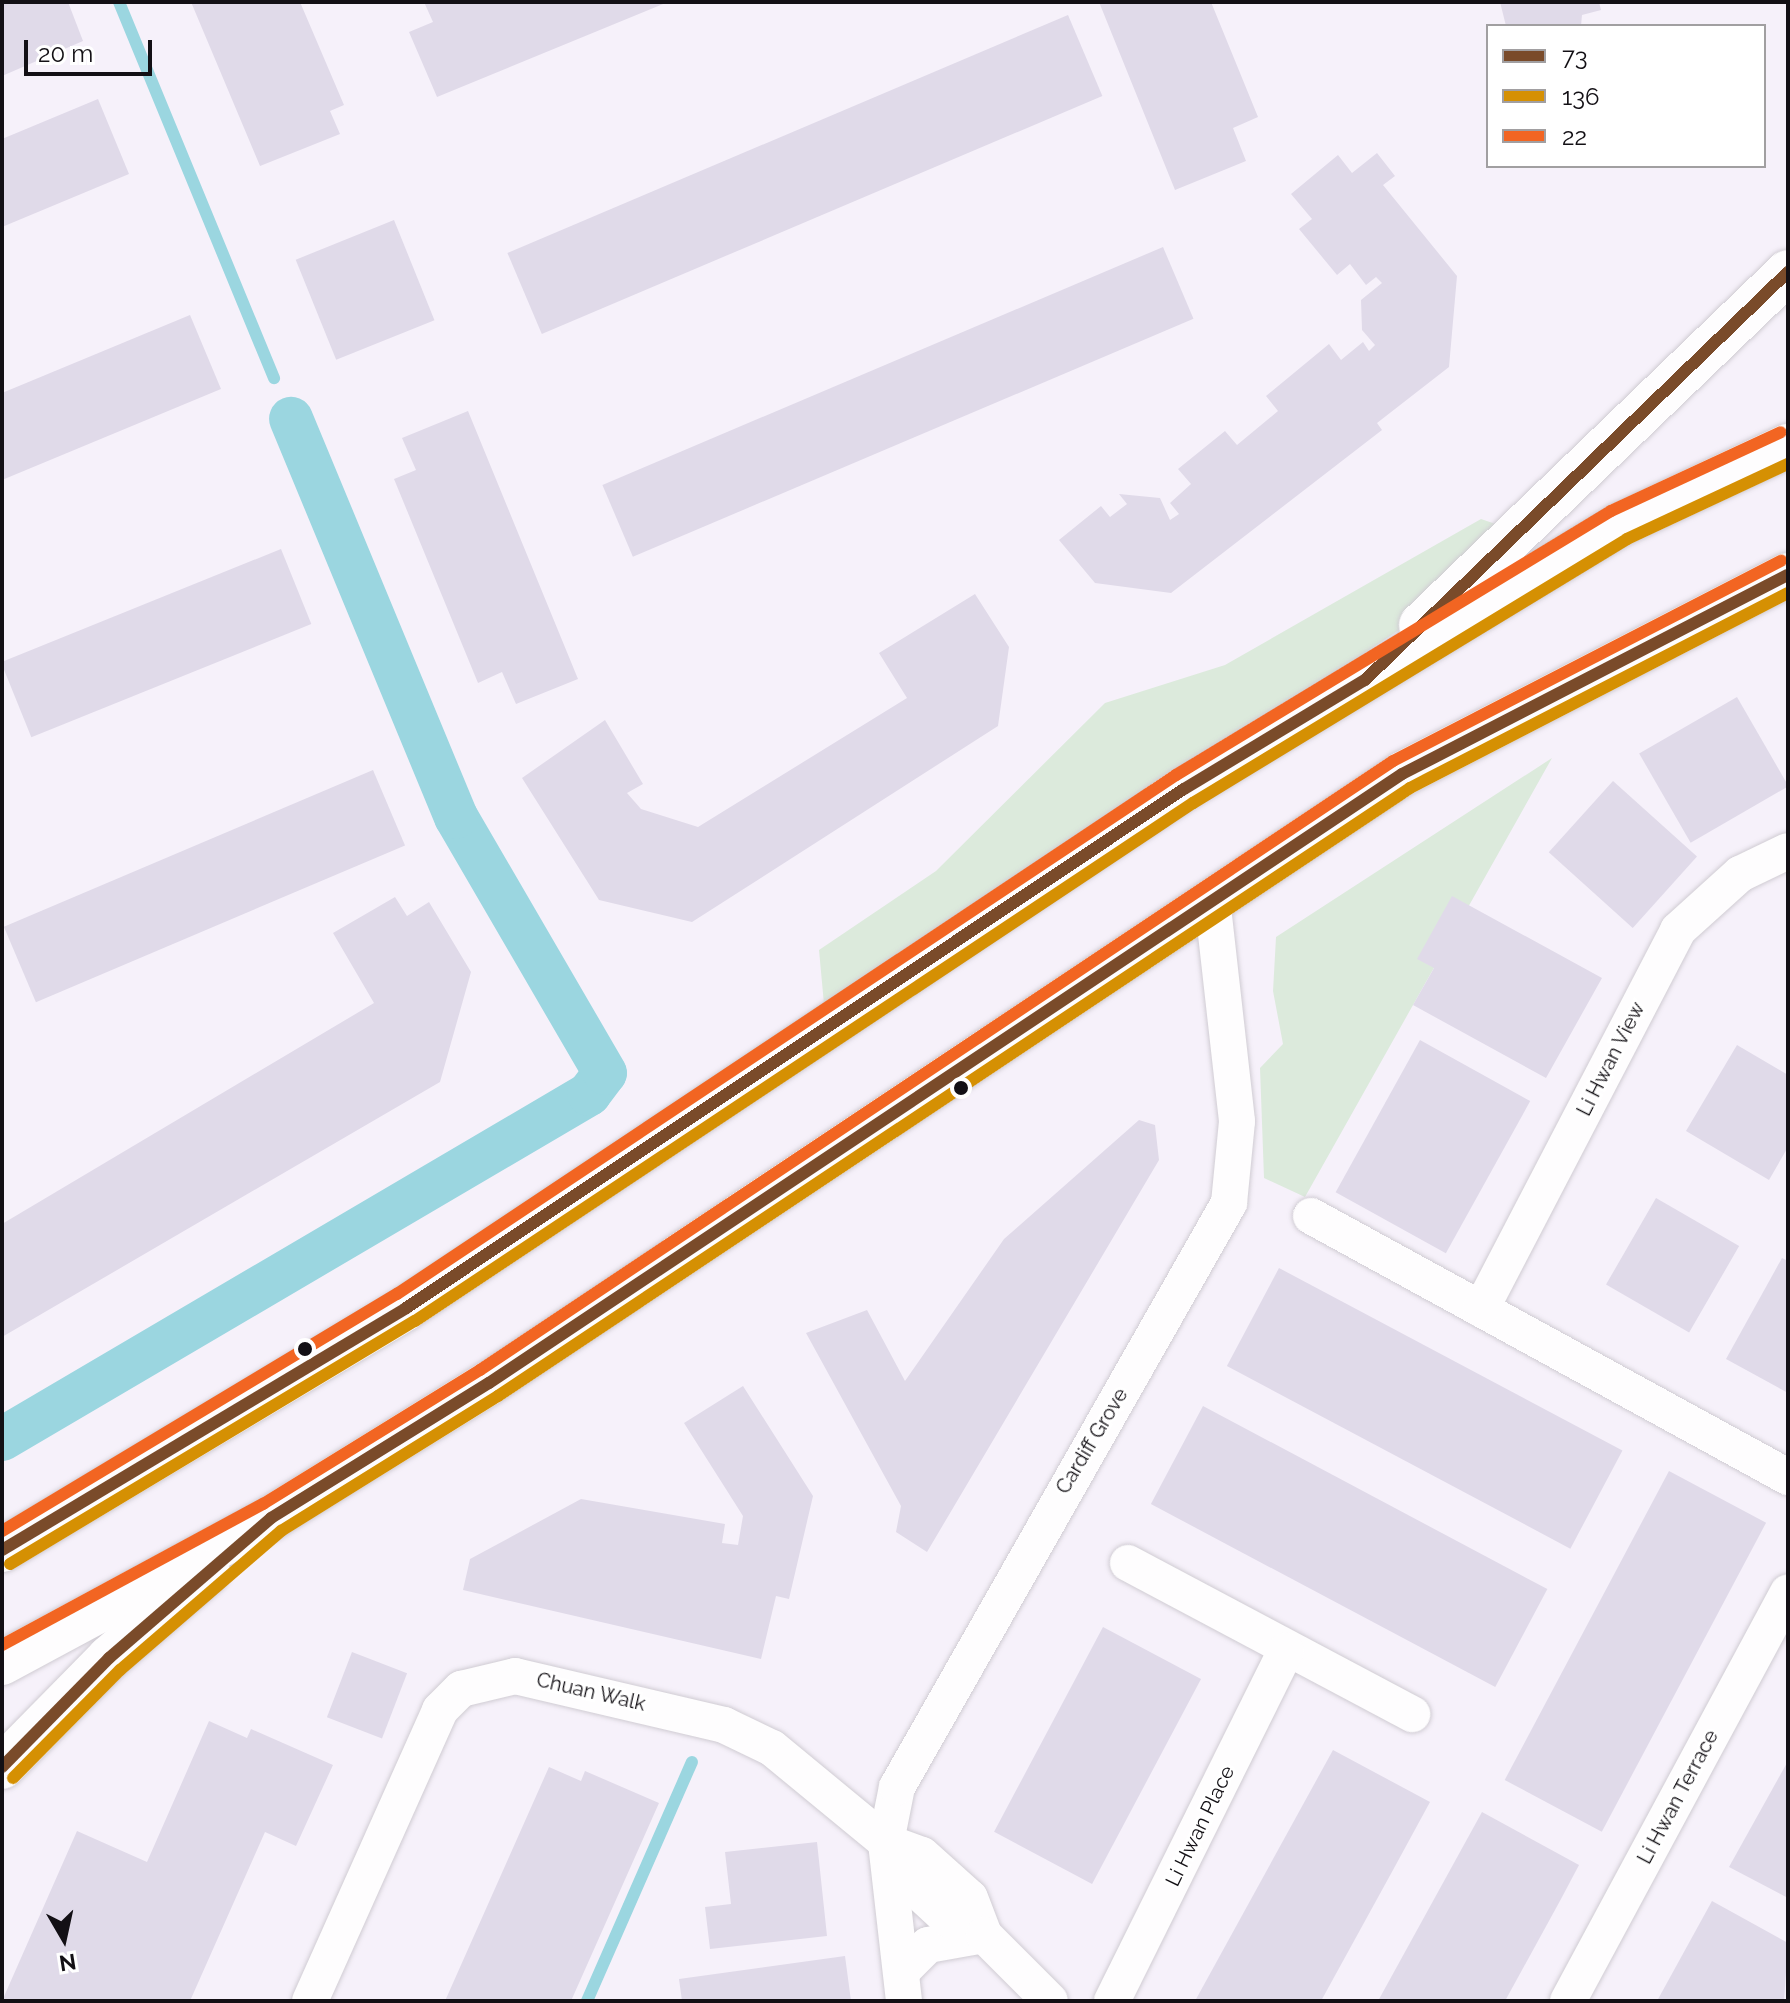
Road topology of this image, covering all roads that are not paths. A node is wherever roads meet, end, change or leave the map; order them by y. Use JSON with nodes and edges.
{"nodes":[{"id":1,"x":1788,"y":272,"type":"edge"},
{"id":2,"x":1788,"y":446,"type":"edge"},
{"id":3,"x":1788,"y":575,"type":"edge"},
{"id":4,"x":1365,"y":680,"type":"junction"},
{"id":5,"x":1788,"y":851,"type":"edge"},
{"id":6,"x":1212,"y":898,"type":"junction"},
{"id":7,"x":1311,"y":1216,"type":"dead end"},
{"id":8,"x":1481,"y":1309,"type":"junction"},
{"id":9,"x":1788,"y":1477,"type":"edge"},
{"id":10,"x":271,"y":1518,"type":"junction"},
{"id":11,"x":2,"y":1550,"type":"edge"},
{"id":12,"x":1128,"y":1563,"type":"dead end"},
{"id":13,"x":1788,"y":1592,"type":"edge"},
{"id":14,"x":1286,"y":1651,"type":"junction"},
{"id":15,"x":2,"y":1663,"type":"edge"},
{"id":16,"x":1412,"y":1714,"type":"dead end"},
{"id":17,"x":2,"y":1767,"type":"edge"},
{"id":18,"x":886,"y":1842,"type":"junction"},
{"id":19,"x":984,"y":1935,"type":"junction"},
{"id":20,"x":904,"y":1985,"type":"edge"},
{"id":21,"x":310,"y":2001,"type":"edge"},
{"id":22,"x":1050,"y":2001,"type":"edge"},
{"id":23,"x":1112,"y":2001,"type":"edge"},
{"id":24,"x":1568,"y":2001,"type":"edge"}],
"edges":[{"from":1,"to":4,"type":"main road"},
{"from":2,"to":4,"type":"main road"},
{"from":3,"to":6,"type":"main road"},
{"from":4,"to":11,"type":"main road"},
{"from":5,"to":8,"type":"street","name":"Li Hwan View"},
{"from":6,"to":10,"type":"main road"},
{"from":6,"to":18,"type":"street","name":"Cardiff Grove"},
{"from":7,"to":8,"type":"street"},
{"from":8,"to":9,"type":"street"},
{"from":10,"to":15,"type":"main road"},
{"from":10,"to":17,"type":"main road"},
{"from":12,"to":14,"type":"street"},
{"from":13,"to":24,"type":"street","name":"Li Hwan Terrace"},
{"from":14,"to":16,"type":"street"},
{"from":14,"to":23,"type":"street","name":"Li Hwan Place"},
{"from":18,"to":19,"type":"street"},
{"from":18,"to":20,"type":"street","name":"Cardiff Grove"},
{"from":18,"to":21,"type":"street","name":"Chuan Walk"},
{"from":19,"to":20,"type":"street","name":"Cardiff Grove"},
{"from":19,"to":22,"type":"street"}]}
